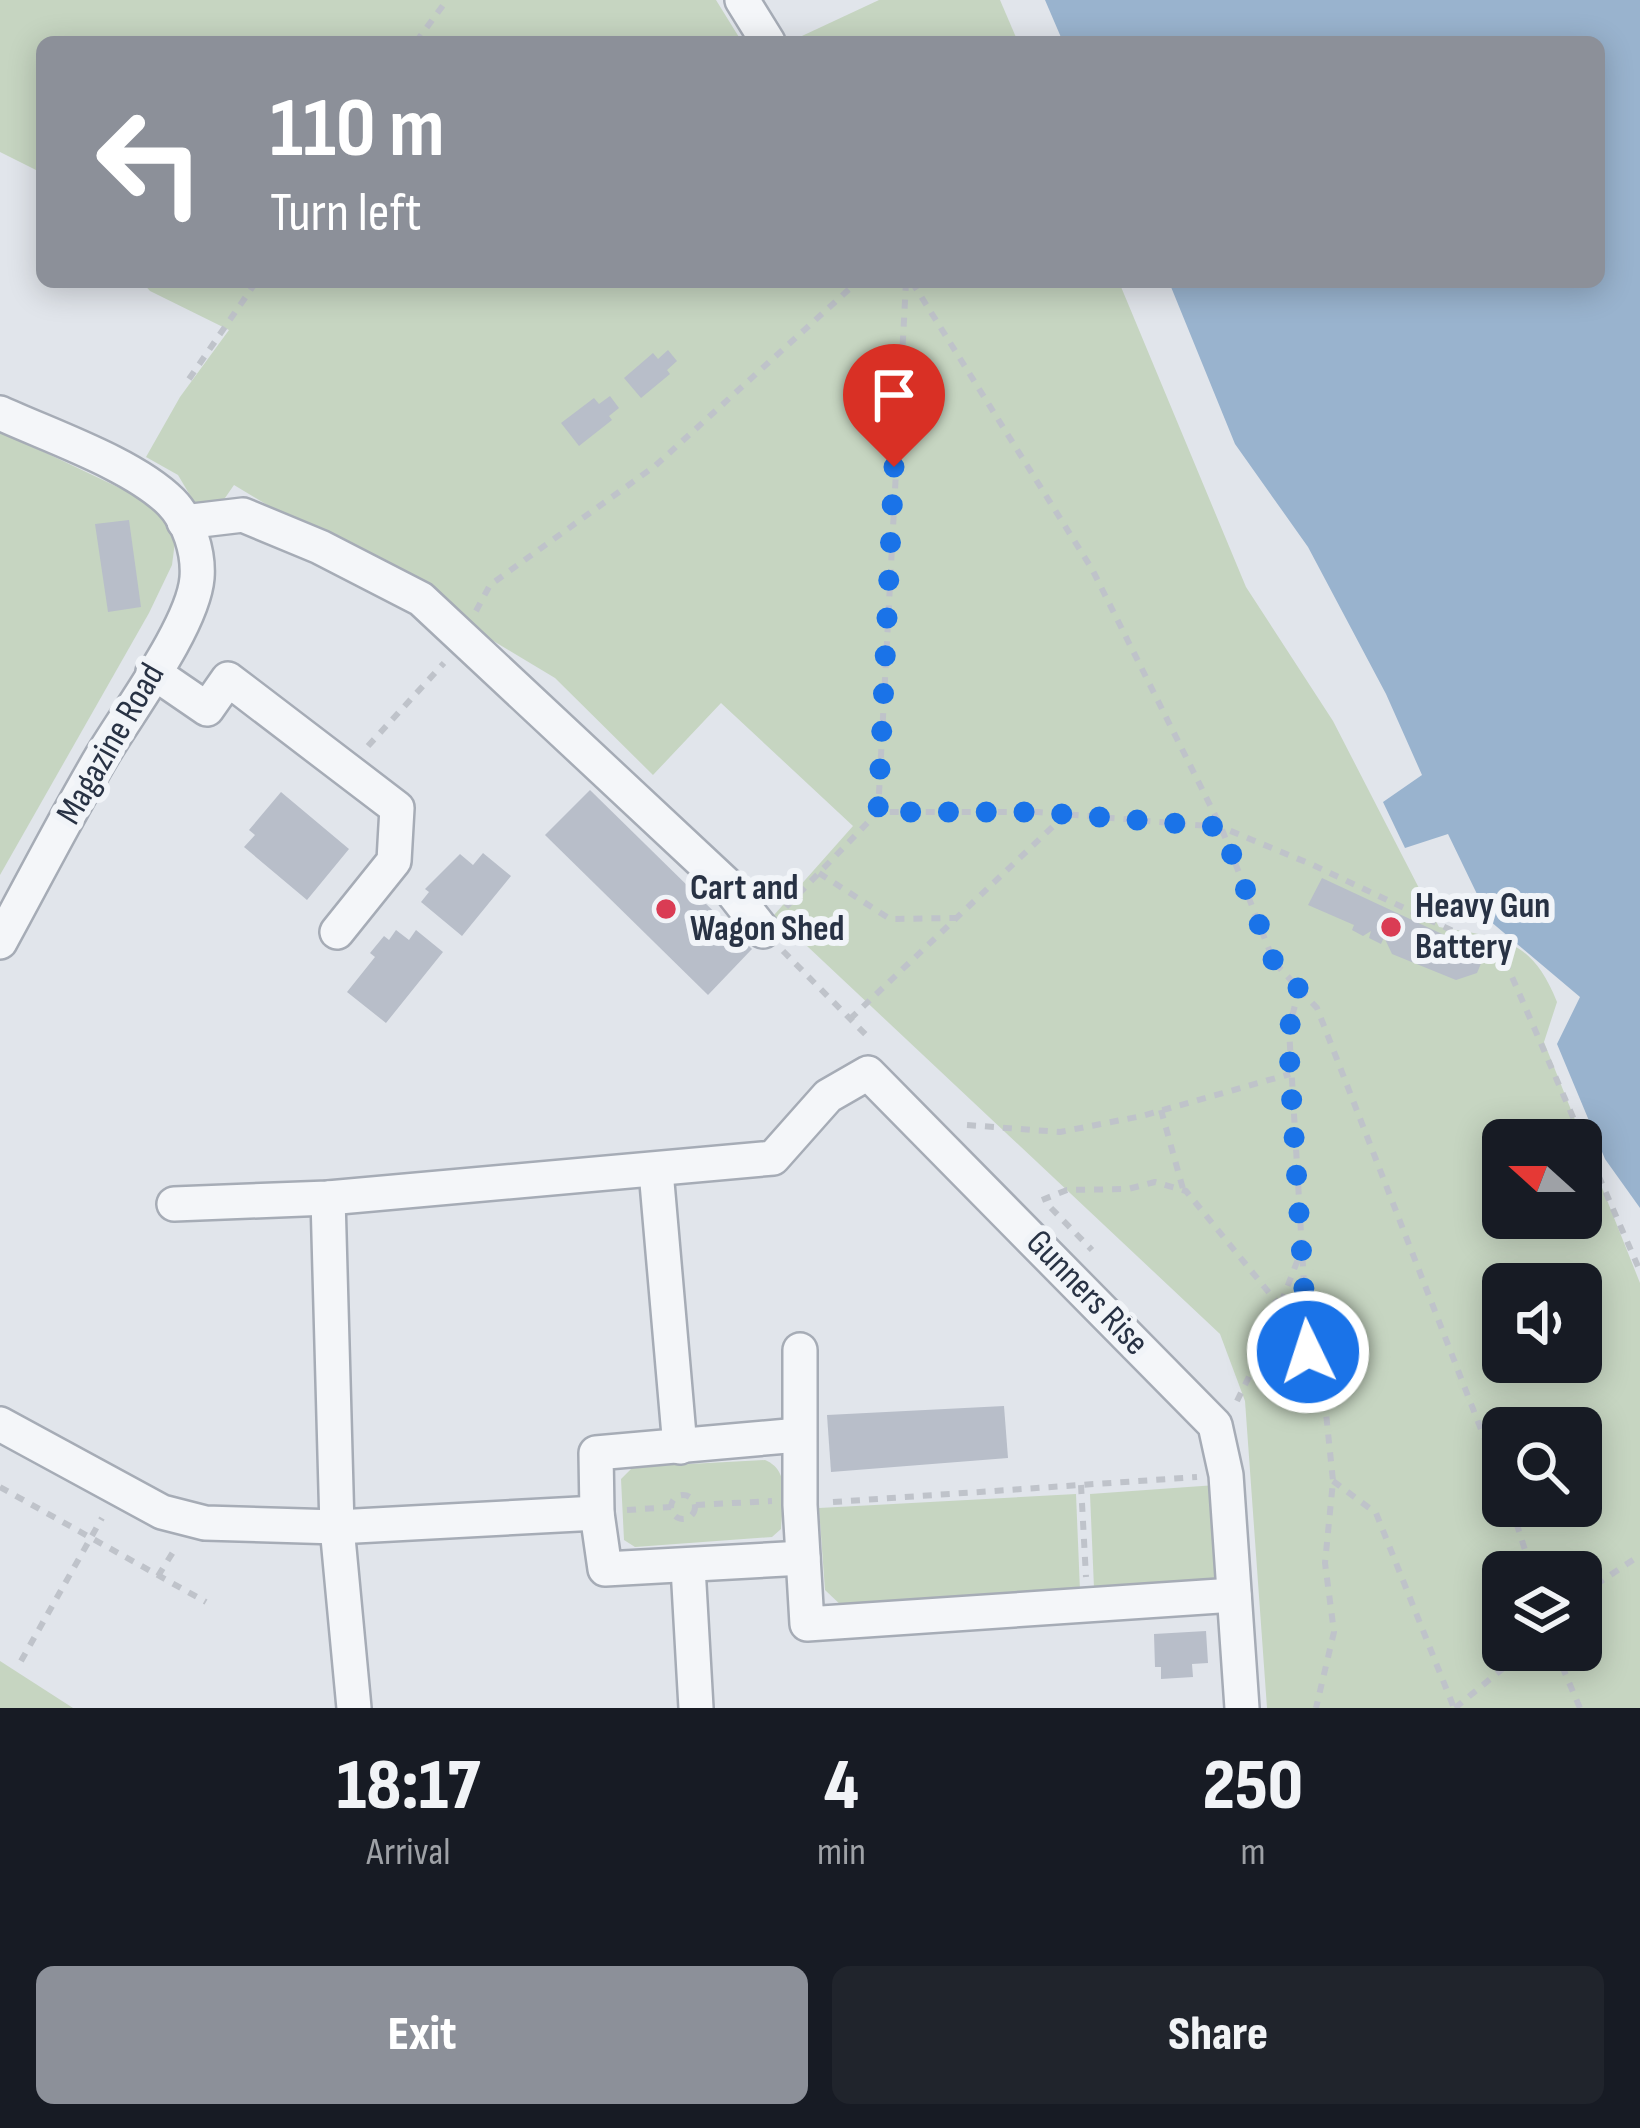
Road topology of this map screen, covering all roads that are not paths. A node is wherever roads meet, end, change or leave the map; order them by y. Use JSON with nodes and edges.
{"nodes":[{"id":1,"x":742,"y":0,"type":"edge"},
{"id":2,"x":763,"y":36,"type":"edge"},
{"id":3,"x":0,"y":412,"type":"edge"},
{"id":4,"x":189,"y":531,"type":"junction"},
{"id":5,"x":153,"y":672,"type":"junction"},
{"id":6,"x":763,"y":931,"type":"road end"},
{"id":7,"x":337,"y":932,"type":"dead end"},
{"id":8,"x":0,"y":942,"type":"edge"},
{"id":9,"x":656,"y":1171,"type":"junction"},
{"id":10,"x":328,"y":1198,"type":"junction"},
{"id":11,"x":174,"y":1204,"type":"dead end"},
{"id":12,"x":800,"y":1350,"type":"dead end"},
{"id":13,"x":0,"y":1424,"type":"edge"},
{"id":14,"x":799,"y":1435,"type":"junction"},
{"id":15,"x":680,"y":1448,"type":"junction"},
{"id":16,"x":597,"y":1513,"type":"junction"},
{"id":17,"x":337,"y":1527,"type":"junction"},
{"id":18,"x":802,"y":1558,"type":"junction"},
{"id":19,"x":688,"y":1568,"type":"junction"},
{"id":20,"x":1234,"y":1595,"type":"junction"},
{"id":21,"x":354,"y":1708,"type":"edge"},
{"id":22,"x":695,"y":1708,"type":"edge"},
{"id":23,"x":1242,"y":1708,"type":"edge"}],
"edges":[{"from":1,"to":2,"type":"street"},
{"from":3,"to":4,"type":"street"},
{"from":4,"to":5,"type":"street","name":"Magazine Road"},
{"from":4,"to":6,"type":"street"},
{"from":5,"to":7,"type":"street"},
{"from":5,"to":8,"type":"street","name":"Magazine Road"},
{"from":9,"to":10,"type":"street"},
{"from":9,"to":15,"type":"street"},
{"from":9,"to":20,"type":"street","name":"Gunners Rise"},
{"from":10,"to":11,"type":"street"},
{"from":10,"to":17,"type":"street"},
{"from":12,"to":14,"type":"street"},
{"from":13,"to":17,"type":"street"},
{"from":14,"to":15,"type":"street"},
{"from":14,"to":18,"type":"street"},
{"from":15,"to":16,"type":"street"},
{"from":16,"to":17,"type":"street"},
{"from":16,"to":19,"type":"street"},
{"from":17,"to":21,"type":"street"},
{"from":18,"to":19,"type":"street"},
{"from":18,"to":20,"type":"street"},
{"from":19,"to":22,"type":"street"},
{"from":20,"to":23,"type":"street","name":"Gunners Rise"}]}
